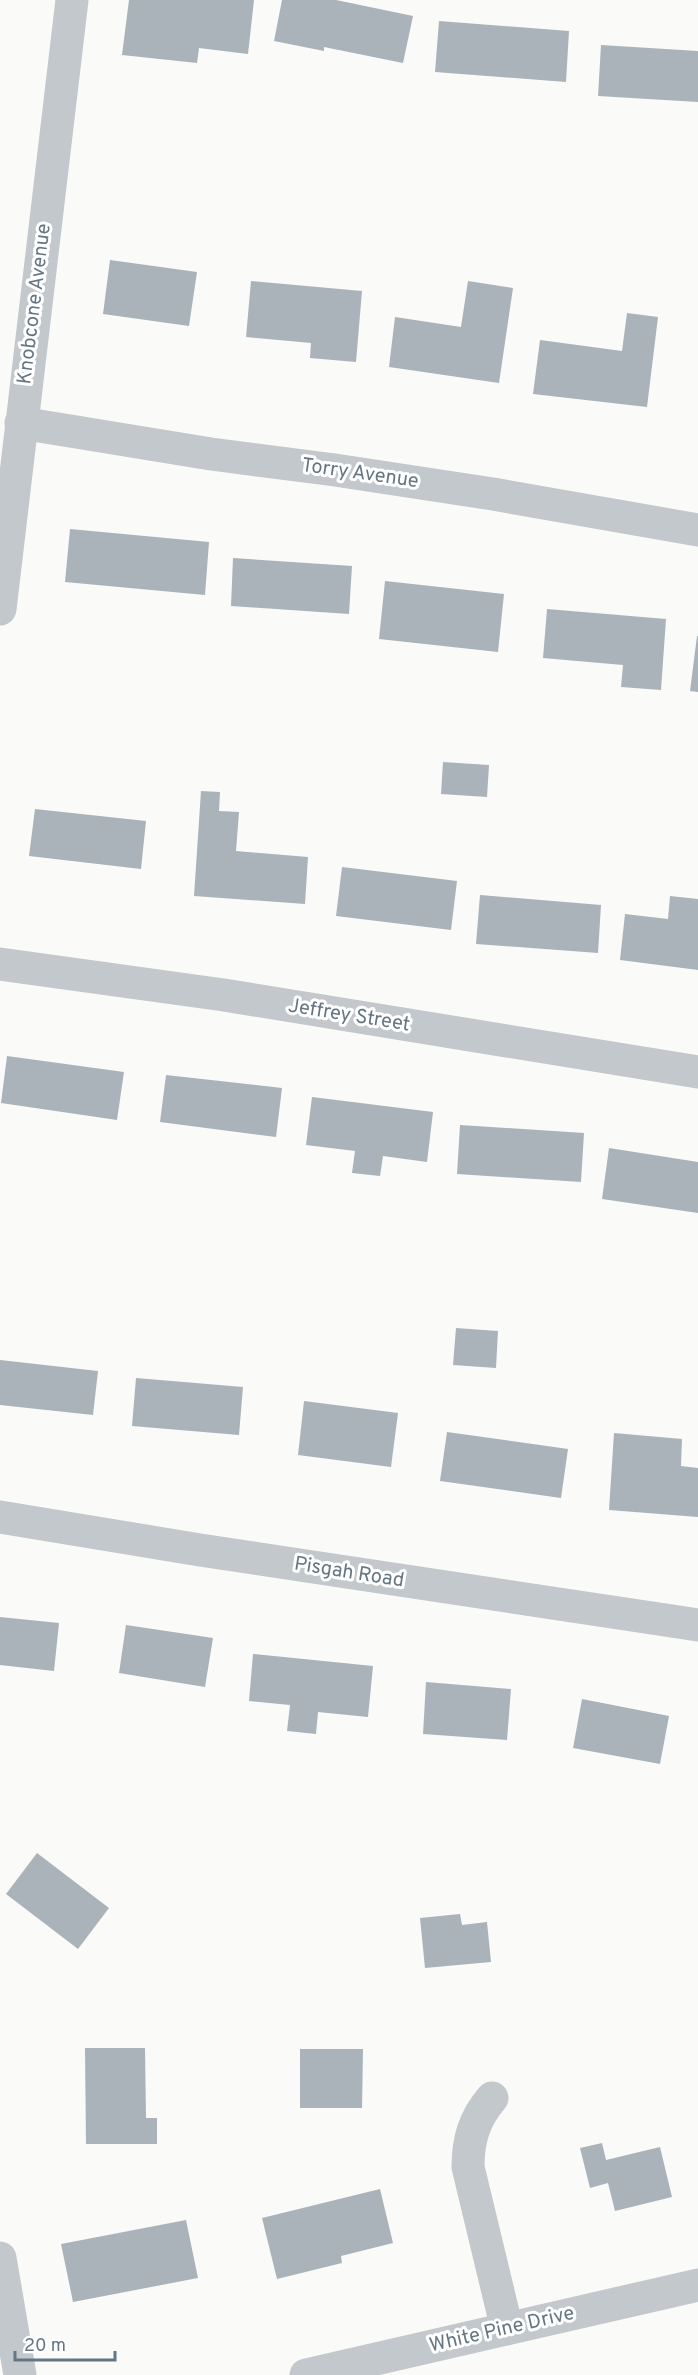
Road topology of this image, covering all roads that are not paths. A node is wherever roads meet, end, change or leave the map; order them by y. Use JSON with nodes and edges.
{"nodes":[{"id":1,"x":72,"y":0,"type":"edge"},
{"id":2,"x":21,"y":423,"type":"junction"},
{"id":3,"x":698,"y":530,"type":"edge"},
{"id":4,"x":0,"y":609,"type":"edge"},
{"id":5,"x":0,"y":964,"type":"edge"},
{"id":6,"x":698,"y":1072,"type":"edge"},
{"id":7,"x":0,"y":1517,"type":"edge"},
{"id":8,"x":698,"y":1625,"type":"edge"},
{"id":9,"x":492,"y":2098,"type":"dead end"},
{"id":10,"x":0,"y":2258,"type":"edge"},
{"id":11,"x":698,"y":2285,"type":"edge"},
{"id":12,"x":507,"y":2329,"type":"junction"},
{"id":13,"x":20,"y":2375,"type":"edge"},
{"id":14,"x":306,"y":2375,"type":"edge"}],
"edges":[{"from":1,"to":2,"type":"street","name":"Knobcone Avenue"},
{"from":2,"to":3,"type":"street","name":"Torry Avenue"},
{"from":2,"to":4,"type":"street","name":"Knobcone Avenue"},
{"from":5,"to":6,"type":"street","name":"Jeffrey Street"},
{"from":7,"to":8,"type":"street","name":"Pisgah Road"},
{"from":9,"to":12,"type":"street"},
{"from":10,"to":13,"type":"street"},
{"from":11,"to":12,"type":"street","name":"White Pine Drive"},
{"from":12,"to":14,"type":"street","name":"White Pine Drive"}]}
